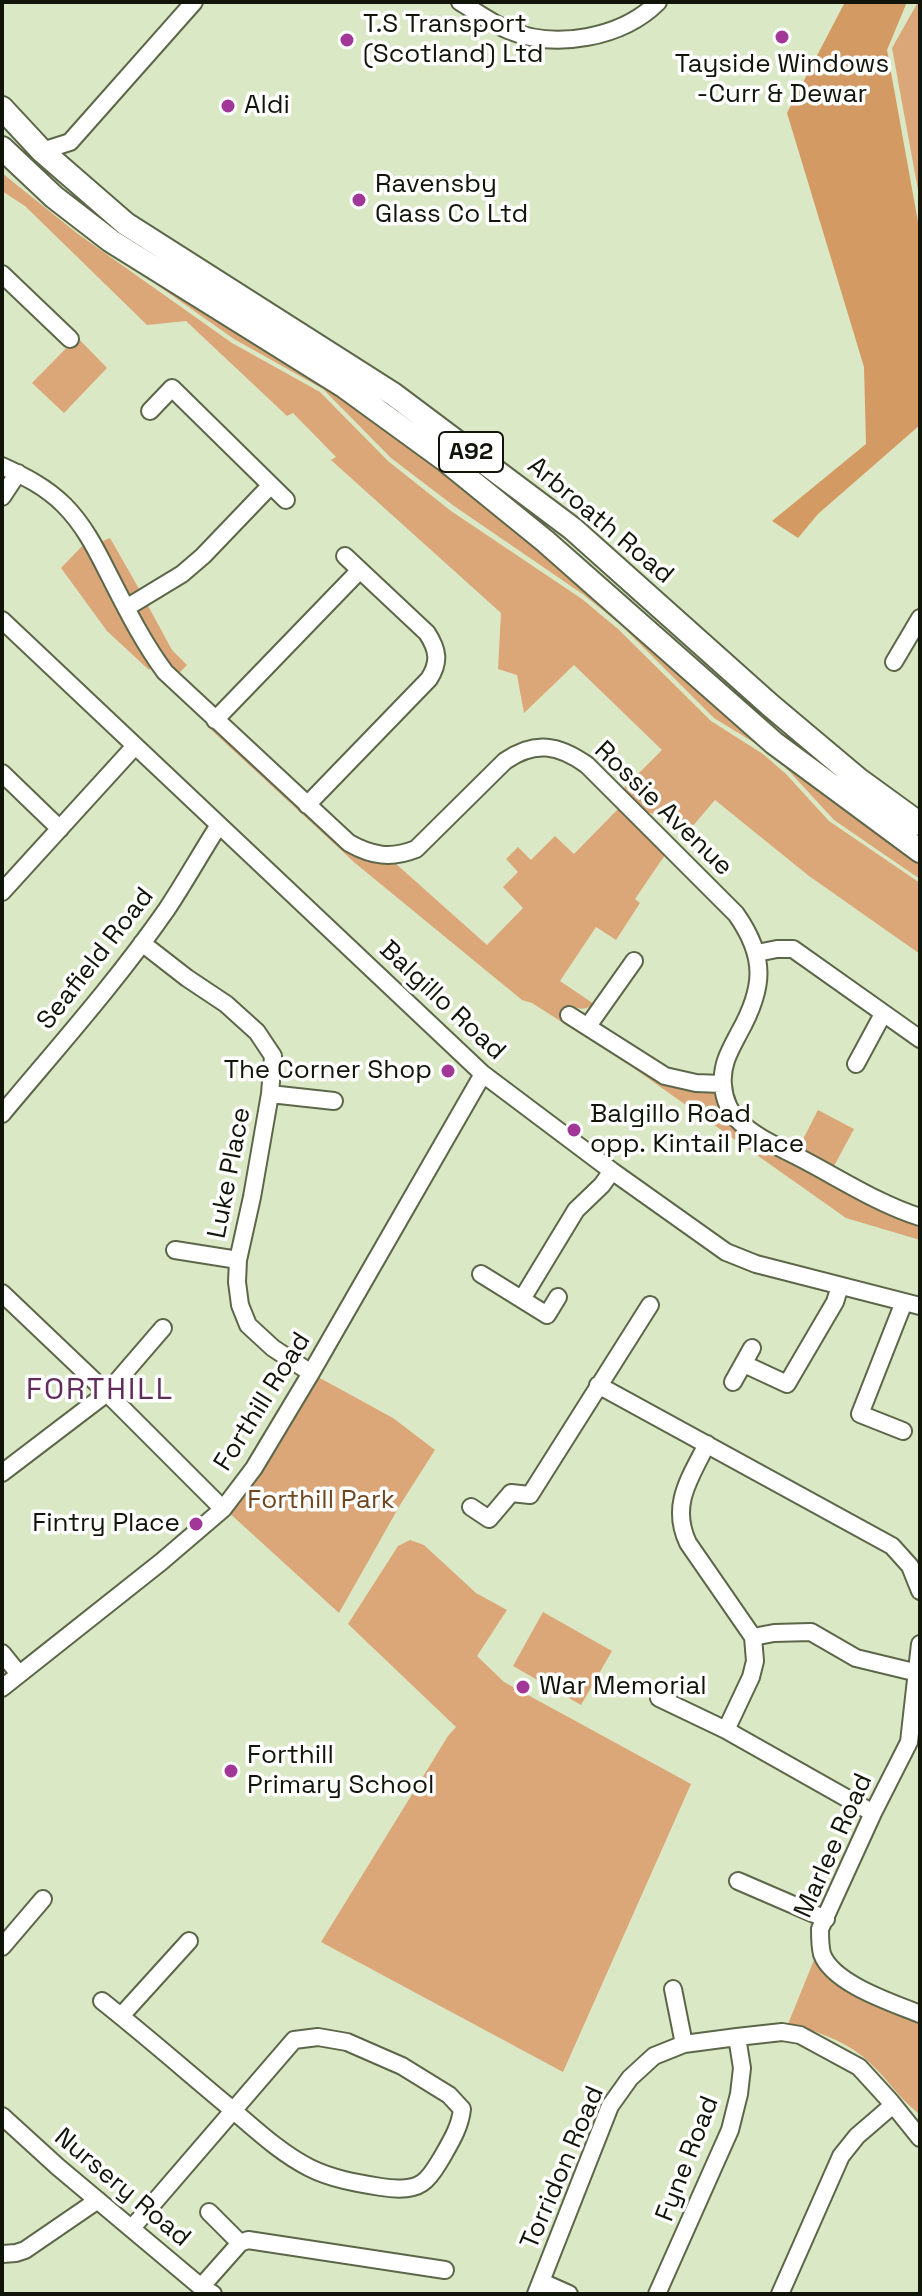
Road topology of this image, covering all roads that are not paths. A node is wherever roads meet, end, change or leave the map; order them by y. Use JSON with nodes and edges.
{"nodes":[{"id":1,"x":194,"y":2,"type":"edge"},
{"id":2,"x":460,"y":2,"type":"edge"},
{"id":3,"x":658,"y":2,"type":"edge"},
{"id":4,"x":2,"y":108,"type":"edge"},
{"id":5,"x":70,"y":142,"type":"junction"},
{"id":6,"x":2,"y":148,"type":"edge"},
{"id":7,"x":42,"y":151,"type":"junction"},
{"id":8,"x":67,"y":174,"type":"junction"},
{"id":9,"x":2,"y":274,"type":"edge"},
{"id":10,"x":70,"y":339,"type":"dead end"},
{"id":11,"x":150,"y":411,"type":"dead end"},
{"id":12,"x":2,"y":466,"type":"edge"},
{"id":13,"x":18,"y":473,"type":"junction"},
{"id":14,"x":271,"y":485,"type":"junction"},
{"id":15,"x":2,"y":497,"type":"edge"},
{"id":16,"x":286,"y":500,"type":"dead end"},
{"id":17,"x":345,"y":556,"type":"dead end"},
{"id":18,"x":360,"y":570,"type":"junction"},
{"id":19,"x":126,"y":608,"type":"junction"},
{"id":20,"x":920,"y":618,"type":"edge"},
{"id":21,"x":2,"y":620,"type":"edge"},
{"id":22,"x":914,"y":640,"type":"edge"},
{"id":23,"x":894,"y":662,"type":"dead end"},
{"id":24,"x":215,"y":720,"type":"junction"},
{"id":25,"x":135,"y":746,"type":"junction"},
{"id":26,"x":2,"y":773,"type":"edge"},
{"id":27,"x":307,"y":805,"type":"junction"},
{"id":28,"x":920,"y":824,"type":"edge"},
{"id":29,"x":219,"y":825,"type":"junction"},
{"id":30,"x":60,"y":829,"type":"junction"},
{"id":31,"x":920,"y":851,"type":"edge"},
{"id":32,"x":2,"y":892,"type":"edge"},
{"id":33,"x":142,"y":943,"type":"junction"},
{"id":34,"x":757,"y":953,"type":"junction"},
{"id":35,"x":634,"y":961,"type":"dead end"},
{"id":36,"x":883,"y":1014,"type":"junction"},
{"id":37,"x":569,"y":1015,"type":"dead end"},
{"id":38,"x":588,"y":1026,"type":"junction"},
{"id":39,"x":920,"y":1039,"type":"edge"},
{"id":40,"x":856,"y":1064,"type":"dead end"},
{"id":41,"x":483,"y":1074,"type":"junction"},
{"id":42,"x":722,"y":1084,"type":"junction"},
{"id":43,"x":270,"y":1094,"type":"junction"},
{"id":44,"x":334,"y":1101,"type":"dead end"},
{"id":45,"x":2,"y":1114,"type":"edge"},
{"id":46,"x":612,"y":1171,"type":"junction"},
{"id":47,"x":919,"y":1214,"type":"edge"},
{"id":48,"x":175,"y":1250,"type":"dead end"},
{"id":49,"x":238,"y":1260,"type":"junction"},
{"id":50,"x":481,"y":1274,"type":"dead end"},
{"id":51,"x":840,"y":1286,"type":"junction"},
{"id":52,"x":2,"y":1293,"type":"edge"},
{"id":53,"x":558,"y":1297,"type":"dead end"},
{"id":54,"x":522,"y":1299,"type":"junction"},
{"id":55,"x":912,"y":1304,"type":"edge"},
{"id":56,"x":650,"y":1305,"type":"dead end"},
{"id":57,"x":163,"y":1328,"type":"dead end"},
{"id":58,"x":752,"y":1348,"type":"dead end"},
{"id":59,"x":744,"y":1364,"type":"junction"},
{"id":60,"x":311,"y":1373,"type":"junction"},
{"id":61,"x":733,"y":1382,"type":"dead end"},
{"id":62,"x":598,"y":1385,"type":"junction"},
{"id":63,"x":107,"y":1393,"type":"junction"},
{"id":64,"x":903,"y":1431,"type":"dead end"},
{"id":65,"x":707,"y":1444,"type":"junction"},
{"id":66,"x":2,"y":1473,"type":"edge"},
{"id":67,"x":471,"y":1507,"type":"dead end"},
{"id":68,"x":223,"y":1509,"type":"junction"},
{"id":69,"x":920,"y":1591,"type":"edge"},
{"id":70,"x":753,"y":1637,"type":"junction"},
{"id":71,"x":920,"y":1644,"type":"edge"},
{"id":72,"x":2,"y":1653,"type":"edge"},
{"id":73,"x":918,"y":1673,"type":"junction"},
{"id":74,"x":19,"y":1674,"type":"junction"},
{"id":75,"x":2,"y":1688,"type":"edge"},
{"id":76,"x":659,"y":1698,"type":"dead end"},
{"id":77,"x":726,"y":1730,"type":"junction"},
{"id":78,"x":873,"y":1813,"type":"junction"},
{"id":79,"x":738,"y":1881,"type":"dead end"},
{"id":80,"x":43,"y":1899,"type":"dead end"},
{"id":81,"x":826,"y":1919,"type":"junction"},
{"id":82,"x":189,"y":1941,"type":"dead end"},
{"id":83,"x":2,"y":1947,"type":"edge"},
{"id":84,"x":673,"y":1989,"type":"dead end"},
{"id":85,"x":102,"y":2001,"type":"dead end"},
{"id":86,"x":920,"y":2014,"type":"edge"},
{"id":87,"x":121,"y":2016,"type":"junction"},
{"id":88,"x":737,"y":2037,"type":"junction"},
{"id":89,"x":684,"y":2044,"type":"junction"},
{"id":90,"x":893,"y":2105,"type":"junction"},
{"id":91,"x":233,"y":2110,"type":"junction"},
{"id":92,"x":2,"y":2116,"type":"edge"},
{"id":93,"x":920,"y":2138,"type":"edge"},
{"id":94,"x":98,"y":2200,"type":"junction"},
{"id":95,"x":209,"y":2212,"type":"dead end"},
{"id":96,"x":132,"y":2228,"type":"junction"},
{"id":97,"x":240,"y":2243,"type":"junction"},
{"id":98,"x":2,"y":2254,"type":"edge"},
{"id":99,"x":445,"y":2270,"type":"dead end"},
{"id":100,"x":539,"y":2288,"type":"edge"},
{"id":101,"x":207,"y":2290,"type":"edge"},
{"id":102,"x":569,"y":2294,"type":"edge"},
{"id":103,"x":657,"y":2294,"type":"edge"},
{"id":104,"x":780,"y":2294,"type":"edge"}],
"edges":[{"from":1,"to":5,"type":"street"},
{"from":2,"to":3,"type":"street"},
{"from":4,"to":7,"type":"main road","name":"Arbroath Road","number":"A92"},
{"from":5,"to":7,"type":"street"},
{"from":5,"to":8,"type":"street"},
{"from":6,"to":31,"type":"main road","name":"Arbroath Road","number":"A92"},
{"from":7,"to":8,"type":"main road","name":"Arbroath Road","number":"A92"},
{"from":8,"to":28,"type":"main road","name":"Arbroath Road","number":"A92"},
{"from":9,"to":10,"type":"street"},
{"from":11,"to":14,"type":"street"},
{"from":12,"to":13,"type":"street","name":"Rossie Avenue"},
{"from":13,"to":15,"type":"street"},
{"from":13,"to":19,"type":"street","name":"Rossie Avenue"},
{"from":14,"to":16,"type":"street"},
{"from":14,"to":19,"type":"street"},
{"from":17,"to":18,"type":"street"},
{"from":18,"to":24,"type":"street"},
{"from":18,"to":27,"type":"street"},
{"from":19,"to":24,"type":"street","name":"Rossie Avenue"},
{"from":20,"to":22,"type":"street"},
{"from":21,"to":25,"type":"street","name":"Balgillo Road"},
{"from":22,"to":23,"type":"street"},
{"from":24,"to":27,"type":"street","name":"Rossie Avenue"},
{"from":25,"to":29,"type":"street","name":"Balgillo Road"},
{"from":25,"to":30,"type":"street"},
{"from":26,"to":30,"type":"street"},
{"from":27,"to":34,"type":"street","name":"Rossie Avenue"},
{"from":29,"to":33,"type":"street","name":"Seafield Road"},
{"from":29,"to":41,"type":"street","name":"Balgillo Road"},
{"from":30,"to":32,"type":"street"},
{"from":33,"to":43,"type":"street","name":"Luke Place"},
{"from":33,"to":45,"type":"street","name":"Seafield Road"},
{"from":34,"to":36,"type":"street"},
{"from":34,"to":42,"type":"street","name":"Rossie Avenue"},
{"from":35,"to":38,"type":"street"},
{"from":36,"to":39,"type":"street"},
{"from":36,"to":40,"type":"street"},
{"from":37,"to":38,"type":"street"},
{"from":38,"to":42,"type":"street"},
{"from":41,"to":46,"type":"street","name":"Balgillo Road"},
{"from":41,"to":60,"type":"street","name":"Forthill Road"},
{"from":42,"to":47,"type":"street"},
{"from":43,"to":44,"type":"street","name":"Luke Place"},
{"from":43,"to":49,"type":"street","name":"Luke Place"},
{"from":46,"to":51,"type":"street","name":"Balgillo Road"},
{"from":46,"to":54,"type":"street"},
{"from":48,"to":49,"type":"street","name":"Luke Place"},
{"from":49,"to":60,"type":"street","name":"Luke Place"},
{"from":50,"to":54,"type":"street"},
{"from":51,"to":55,"type":"street","name":"Balgillo Road"},
{"from":51,"to":59,"type":"street"},
{"from":52,"to":63,"type":"street"},
{"from":53,"to":54,"type":"street"},
{"from":55,"to":64,"type":"street"},
{"from":56,"to":62,"type":"street"},
{"from":57,"to":63,"type":"street"},
{"from":58,"to":59,"type":"street"},
{"from":59,"to":61,"type":"street"},
{"from":60,"to":68,"type":"street","name":"Forthill Road"},
{"from":62,"to":65,"type":"street"},
{"from":62,"to":67,"type":"street"},
{"from":63,"to":66,"type":"street"},
{"from":63,"to":68,"type":"street"},
{"from":65,"to":69,"type":"street"},
{"from":65,"to":70,"type":"street"},
{"from":68,"to":74,"type":"street","name":"Forthill Road"},
{"from":70,"to":73,"type":"street"},
{"from":70,"to":77,"type":"street"},
{"from":71,"to":73,"type":"street","name":"Marlee Road"},
{"from":72,"to":74,"type":"street"},
{"from":73,"to":78,"type":"street","name":"Marlee Road"},
{"from":74,"to":75,"type":"street","name":"Forthill Road"},
{"from":76,"to":77,"type":"street"},
{"from":77,"to":78,"type":"street"},
{"from":78,"to":81,"type":"street","name":"Marlee Road"},
{"from":79,"to":81,"type":"street"},
{"from":80,"to":83,"type":"street"},
{"from":81,"to":86,"type":"street","name":"Marlee Road"},
{"from":82,"to":87,"type":"street"},
{"from":84,"to":89,"type":"street"},
{"from":85,"to":87,"type":"street"},
{"from":87,"to":91,"type":"street"},
{"from":88,"to":89,"type":"street","name":"Torridon Road"},
{"from":88,"to":90,"type":"street","name":"Torridon Road"},
{"from":88,"to":103,"type":"street","name":"Fyne Road"},
{"from":89,"to":100,"type":"street","name":"Torridon Road"},
{"from":90,"to":93,"type":"street","name":"Torridon Road"},
{"from":90,"to":104,"type":"street"},
{"from":91,"to":91,"type":"street"},
{"from":91,"to":96,"type":"street"},
{"from":92,"to":94,"type":"street","name":"Nursery Road"},
{"from":94,"to":96,"type":"street","name":"Nursery Road"},
{"from":94,"to":98,"type":"street"},
{"from":95,"to":97,"type":"street"},
{"from":96,"to":101,"type":"street","name":"Nursery Road"},
{"from":97,"to":99,"type":"street"},
{"from":97,"to":101,"type":"street"},
{"from":100,"to":102,"type":"street"}]}
